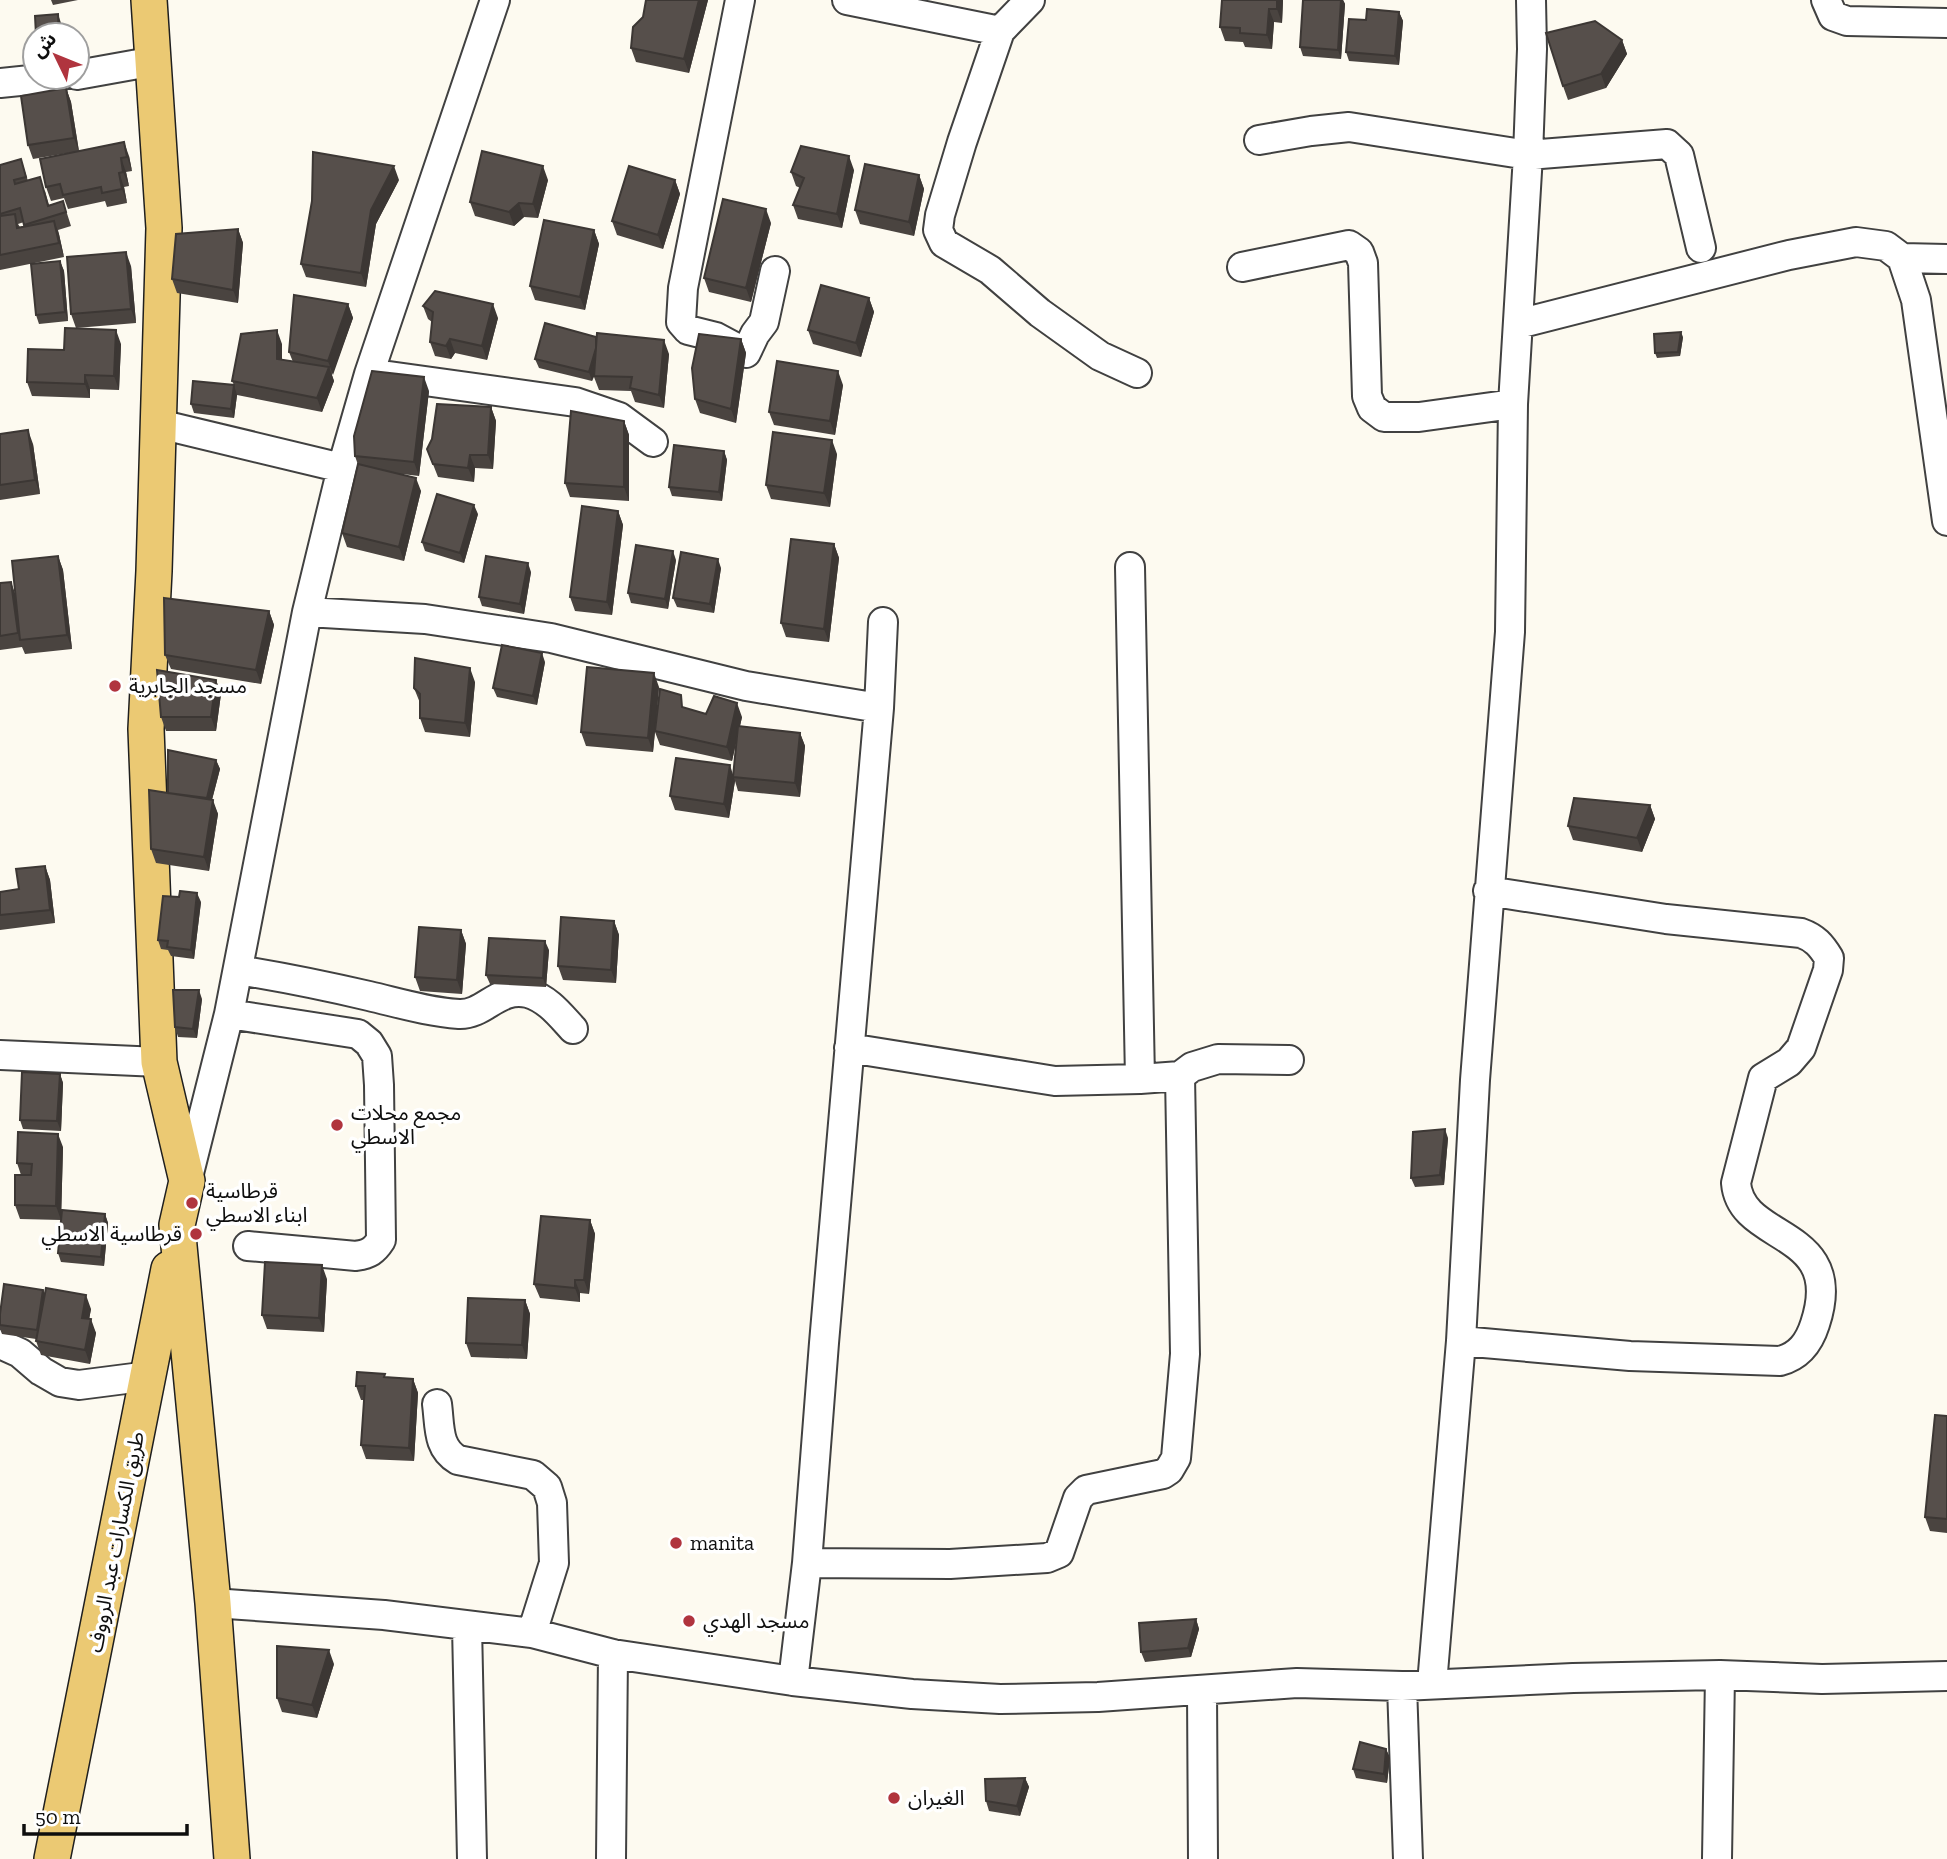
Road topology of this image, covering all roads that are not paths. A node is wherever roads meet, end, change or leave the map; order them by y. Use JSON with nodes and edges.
{"nodes":[{"id":1,"x":149,"y":0,"type":"edge"},
{"id":2,"x":495,"y":0,"type":"edge"},
{"id":3,"x":740,"y":0,"type":"edge"},
{"id":4,"x":847,"y":0,"type":"edge"},
{"id":5,"x":1030,"y":0,"type":"edge"},
{"id":6,"x":1531,"y":0,"type":"edge"},
{"id":7,"x":1826,"y":0,"type":"edge"},
{"id":8,"x":1947,"y":23,"type":"edge"},
{"id":9,"x":1000,"y":31,"type":"junction"},
{"id":10,"x":155,"y":61,"type":"junction"},
{"id":11,"x":91,"y":72,"type":"edge"},
{"id":12,"x":21,"y":81,"type":"edge"},
{"id":13,"x":0,"y":83,"type":"edge"},
{"id":14,"x":1259,"y":140,"type":"dead end"},
{"id":15,"x":1528,"y":155,"type":"junction"},
{"id":16,"x":1701,"y":248,"type":"dead end"},
{"id":17,"x":1902,"y":258,"type":"junction"},
{"id":18,"x":1947,"y":259,"type":"edge"},
{"id":19,"x":1242,"y":267,"type":"dead end"},
{"id":20,"x":775,"y":271,"type":"dead end"},
{"id":21,"x":1518,"y":324,"type":"junction"},
{"id":22,"x":1137,"y":373,"type":"dead end"},
{"id":23,"x":369,"y":374,"type":"junction"},
{"id":24,"x":1513,"y":404,"type":"junction"},
{"id":25,"x":159,"y":424,"type":"junction"},
{"id":26,"x":653,"y":442,"type":"dead end"},
{"id":27,"x":342,"y":468,"type":"junction"},
{"id":28,"x":1947,"y":521,"type":"edge"},
{"id":29,"x":1130,"y":567,"type":"dead end"},
{"id":30,"x":307,"y":612,"type":"junction"},
{"id":31,"x":883,"y":622,"type":"dead end"},
{"id":32,"x":879,"y":708,"type":"junction"},
{"id":33,"x":1488,"y":891,"type":"junction"},
{"id":34,"x":238,"y":970,"type":"junction"},
{"id":35,"x":229,"y":1014,"type":"junction"},
{"id":36,"x":573,"y":1030,"type":"dead end"},
{"id":37,"x":849,"y":1048,"type":"junction"},
{"id":38,"x":0,"y":1055,"type":"edge"},
{"id":39,"x":1289,"y":1060,"type":"dead end"},
{"id":40,"x":159,"y":1062,"type":"junction"},
{"id":41,"x":1180,"y":1076,"type":"junction"},
{"id":42,"x":1140,"y":1080,"type":"junction"},
{"id":43,"x":187,"y":1181,"type":"junction"},
{"id":44,"x":177,"y":1225,"type":"junction"},
{"id":45,"x":248,"y":1246,"type":"dead end"},
{"id":46,"x":1461,"y":1341,"type":"junction"},
{"id":47,"x":0,"y":1344,"type":"edge"},
{"id":48,"x":149,"y":1376,"type":"junction"},
{"id":49,"x":437,"y":1404,"type":"dead end"},
{"id":50,"x":807,"y":1563,"type":"junction"},
{"id":51,"x":213,"y":1603,"type":"junction"},
{"id":52,"x":467,"y":1626,"type":"junction"},
{"id":53,"x":532,"y":1633,"type":"junction"},
{"id":54,"x":613,"y":1654,"type":"junction"},
{"id":55,"x":1720,"y":1675,"type":"junction"},
{"id":56,"x":1947,"y":1676,"type":"edge"},
{"id":57,"x":793,"y":1681,"type":"junction"},
{"id":58,"x":1432,"y":1684,"type":"junction"},
{"id":59,"x":1402,"y":1686,"type":"junction"},
{"id":60,"x":1202,"y":1691,"type":"junction"},
{"id":61,"x":52,"y":1859,"type":"edge"},
{"id":62,"x":232,"y":1859,"type":"edge"},
{"id":63,"x":472,"y":1859,"type":"edge"},
{"id":64,"x":611,"y":1859,"type":"edge"},
{"id":65,"x":1203,"y":1859,"type":"edge"},
{"id":66,"x":1408,"y":1859,"type":"edge"},
{"id":67,"x":1717,"y":1859,"type":"edge"}],
"edges":[{"from":1,"to":10,"type":"main road"},
{"from":2,"to":23,"type":"street"},
{"from":3,"to":20,"type":"street"},
{"from":4,"to":9,"type":"street"},
{"from":5,"to":9,"type":"street"},
{"from":6,"to":15,"type":"street"},
{"from":7,"to":8,"type":"street"},
{"from":9,"to":22,"type":"street"},
{"from":10,"to":11,"type":"street"},
{"from":10,"to":25,"type":"main road"},
{"from":12,"to":13,"type":"street"},
{"from":14,"to":15,"type":"street"},
{"from":15,"to":16,"type":"street"},
{"from":15,"to":21,"type":"street"},
{"from":17,"to":18,"type":"street"},
{"from":17,"to":21,"type":"street"},
{"from":17,"to":28,"type":"street"},
{"from":19,"to":24,"type":"street"},
{"from":21,"to":24,"type":"street"},
{"from":23,"to":26,"type":"street"},
{"from":23,"to":27,"type":"street"},
{"from":24,"to":33,"type":"street"},
{"from":25,"to":27,"type":"street"},
{"from":25,"to":40,"type":"main road"},
{"from":27,"to":30,"type":"street"},
{"from":29,"to":42,"type":"street"},
{"from":30,"to":32,"type":"street"},
{"from":30,"to":34,"type":"street"},
{"from":31,"to":32,"type":"street"},
{"from":32,"to":37,"type":"street"},
{"from":33,"to":46,"type":"street"},
{"from":33,"to":46,"type":"street"},
{"from":34,"to":35,"type":"street"},
{"from":34,"to":36,"type":"street"},
{"from":35,"to":43,"type":"street"},
{"from":35,"to":45,"type":"street"},
{"from":37,"to":42,"type":"street"},
{"from":37,"to":50,"type":"street"},
{"from":38,"to":40,"type":"street"},
{"from":39,"to":41,"type":"street"},
{"from":40,"to":43,"type":"main road"},
{"from":41,"to":42,"type":"street"},
{"from":41,"to":50,"type":"street"},
{"from":43,"to":44,"type":"main road","name":"طريق الكسارات عبد الرووف"},
{"from":44,"to":48,"type":"main road","name":"طريق الكسارات عبد الرووف"},
{"from":44,"to":51,"type":"main road"},
{"from":46,"to":58,"type":"street"},
{"from":47,"to":48,"type":"street"},
{"from":48,"to":61,"type":"main road","name":"طريق الكسارات عبد الرووف"},
{"from":49,"to":53,"type":"street"},
{"from":50,"to":57,"type":"street"},
{"from":51,"to":52,"type":"street"},
{"from":51,"to":62,"type":"main road"},
{"from":52,"to":53,"type":"street"},
{"from":52,"to":63,"type":"street"},
{"from":53,"to":54,"type":"street"},
{"from":54,"to":57,"type":"street"},
{"from":54,"to":64,"type":"street"},
{"from":55,"to":56,"type":"street"},
{"from":55,"to":58,"type":"street"},
{"from":55,"to":67,"type":"street"},
{"from":57,"to":60,"type":"street"},
{"from":58,"to":59,"type":"street"},
{"from":59,"to":60,"type":"street"},
{"from":59,"to":66,"type":"street"},
{"from":60,"to":65,"type":"street"}]}
